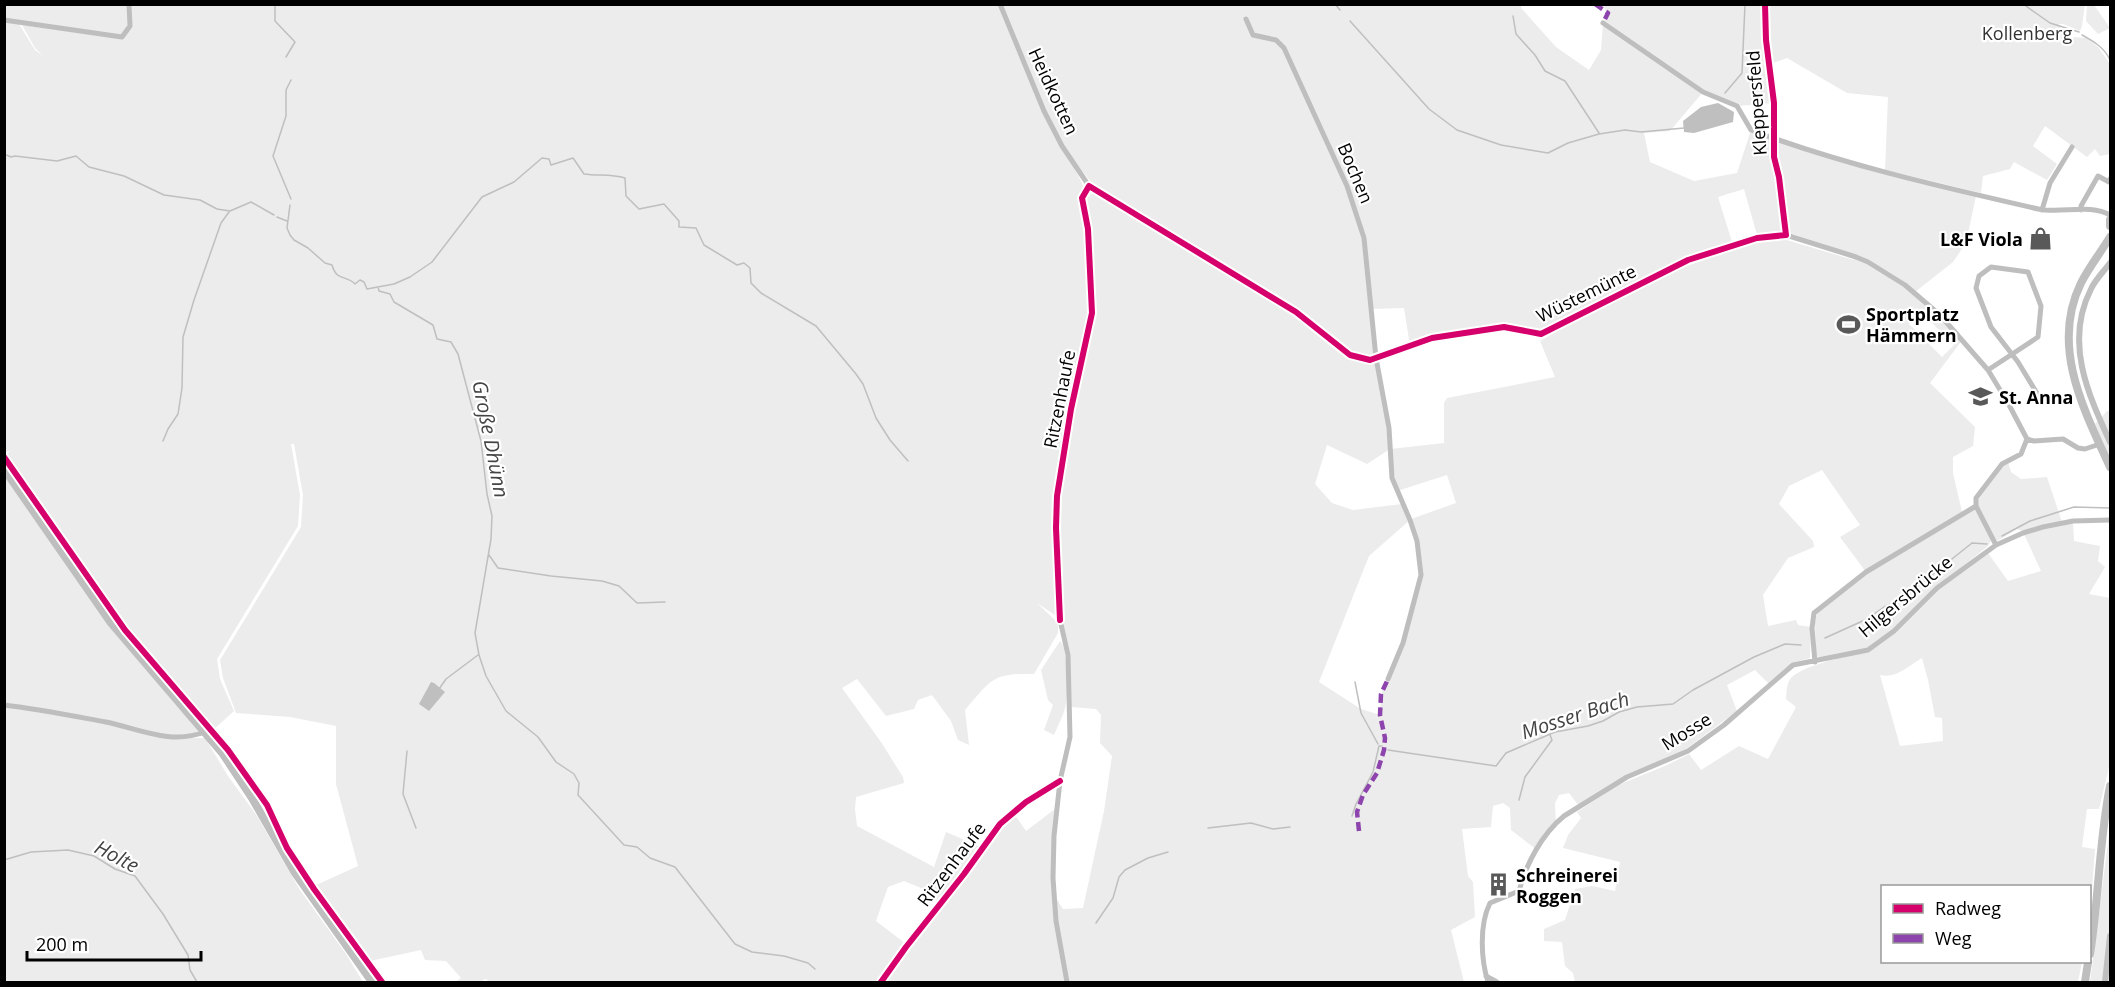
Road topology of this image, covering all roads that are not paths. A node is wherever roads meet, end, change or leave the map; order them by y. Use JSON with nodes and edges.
{"nodes":[{"id":1,"x":129,"y":4,"type":"edge"},
{"id":2,"x":1000,"y":4,"type":"edge"},
{"id":3,"x":1765,"y":4,"type":"edge"},
{"id":4,"x":1246,"y":19,"type":"dead end"},
{"id":5,"x":4,"y":20,"type":"edge"},
{"id":6,"x":1603,"y":23,"type":"dead end"},
{"id":7,"x":1773,"y":139,"type":"junction"},
{"id":8,"x":2072,"y":147,"type":"dead end"},
{"id":9,"x":2110,"y":179,"type":"edge"},
{"id":10,"x":1089,"y":186,"type":"junction"},
{"id":11,"x":2042,"y":210,"type":"junction"},
{"id":12,"x":2080,"y":210,"type":"junction"},
{"id":13,"x":2110,"y":218,"type":"edge"},
{"id":14,"x":2110,"y":226,"type":"edge"},
{"id":15,"x":1786,"y":235,"type":"junction"},
{"id":16,"x":2110,"y":237,"type":"edge"},
{"id":17,"x":2011,"y":353,"type":"junction"},
{"id":18,"x":1376,"y":358,"type":"junction"},
{"id":19,"x":1988,"y":370,"type":"junction"},
{"id":20,"x":2041,"y":400,"type":"dead end"},
{"id":21,"x":2027,"y":439,"type":"junction"},
{"id":22,"x":2100,"y":444,"type":"junction"},
{"id":23,"x":2110,"y":467,"type":"edge"},
{"id":24,"x":4,"y":469,"type":"edge"},
{"id":25,"x":1976,"y":506,"type":"junction"},
{"id":26,"x":2110,"y":520,"type":"edge"},
{"id":27,"x":1996,"y":545,"type":"junction"},
{"id":28,"x":1830,"y":659,"type":"joint"},
{"id":29,"x":1815,"y":662,"type":"junction"},
{"id":30,"x":1388,"y":679,"type":"dead end"},
{"id":31,"x":4,"y":705,"type":"edge"},
{"id":32,"x":205,"y":732,"type":"junction"},
{"id":33,"x":1060,"y":780,"type":"junction"},
{"id":34,"x":2110,"y":786,"type":"edge"},
{"id":35,"x":2091,"y":948,"type":"edge"},
{"id":36,"x":2088,"y":963,"type":"edge"},
{"id":37,"x":1487,"y":979,"type":"edge"},
{"id":38,"x":372,"y":982,"type":"edge"},
{"id":39,"x":881,"y":982,"type":"edge"},
{"id":40,"x":1067,"y":982,"type":"edge"},
{"id":41,"x":1497,"y":982,"type":"edge"},
{"id":42,"x":2085,"y":982,"type":"edge"}],
"edges":[{"from":1,"to":5,"type":"street"},
{"from":2,"to":10,"type":"street","name":"Heidkotten"},
{"from":3,"to":7,"type":"street","name":"Kleppersfeld"},
{"from":4,"to":18,"type":"street","name":"Bochen"},
{"from":6,"to":7,"type":"street"},
{"from":7,"to":11,"type":"street","name":"Kleppersfeld"},
{"from":7,"to":15,"type":"street","name":"Kleppersfeld"},
{"from":8,"to":11,"type":"street"},
{"from":9,"to":12,"type":"street"},
{"from":10,"to":18,"type":"street","name":"Wüstemünte"},
{"from":10,"to":33,"type":"street","name":"Ritzenhaufe"},
{"from":11,"to":12,"type":"street","name":"Kleppersfeld"},
{"from":12,"to":13,"type":"street","name":"Kleppersfeld"},
{"from":13,"to":14,"type":"main road"},
{"from":15,"to":18,"type":"street","name":"Wüstemünte"},
{"from":15,"to":19,"type":"street","name":"Wüstemünte"},
{"from":16,"to":22,"type":"main road"},
{"from":17,"to":17,"type":"street"},
{"from":17,"to":19,"type":"street"},
{"from":17,"to":20,"type":"street"},
{"from":18,"to":30,"type":"street"},
{"from":19,"to":21,"type":"street"},
{"from":21,"to":22,"type":"street"},
{"from":21,"to":25,"type":"street"},
{"from":22,"to":23,"type":"main road"},
{"from":24,"to":32,"type":"main road"},
{"from":25,"to":27,"type":"street"},
{"from":25,"to":29,"type":"street"},
{"from":26,"to":27,"type":"street","name":"Hilgersbrücke"},
{"from":27,"to":28,"type":"street","name":"Hilgersbrücke"},
{"from":28,"to":29,"type":"street","name":"Mosse"},
{"from":29,"to":37,"type":"street","name":"Mosse"},
{"from":31,"to":32,"type":"street"},
{"from":32,"to":38,"type":"main road"},
{"from":33,"to":39,"type":"street","name":"Ritzenhaufe"},
{"from":33,"to":40,"type":"street","name":"Ritzenhaufe"},
{"from":34,"to":35,"type":"main road"},
{"from":36,"to":42,"type":"main road"},
{"from":37,"to":41,"type":"street"}]}
